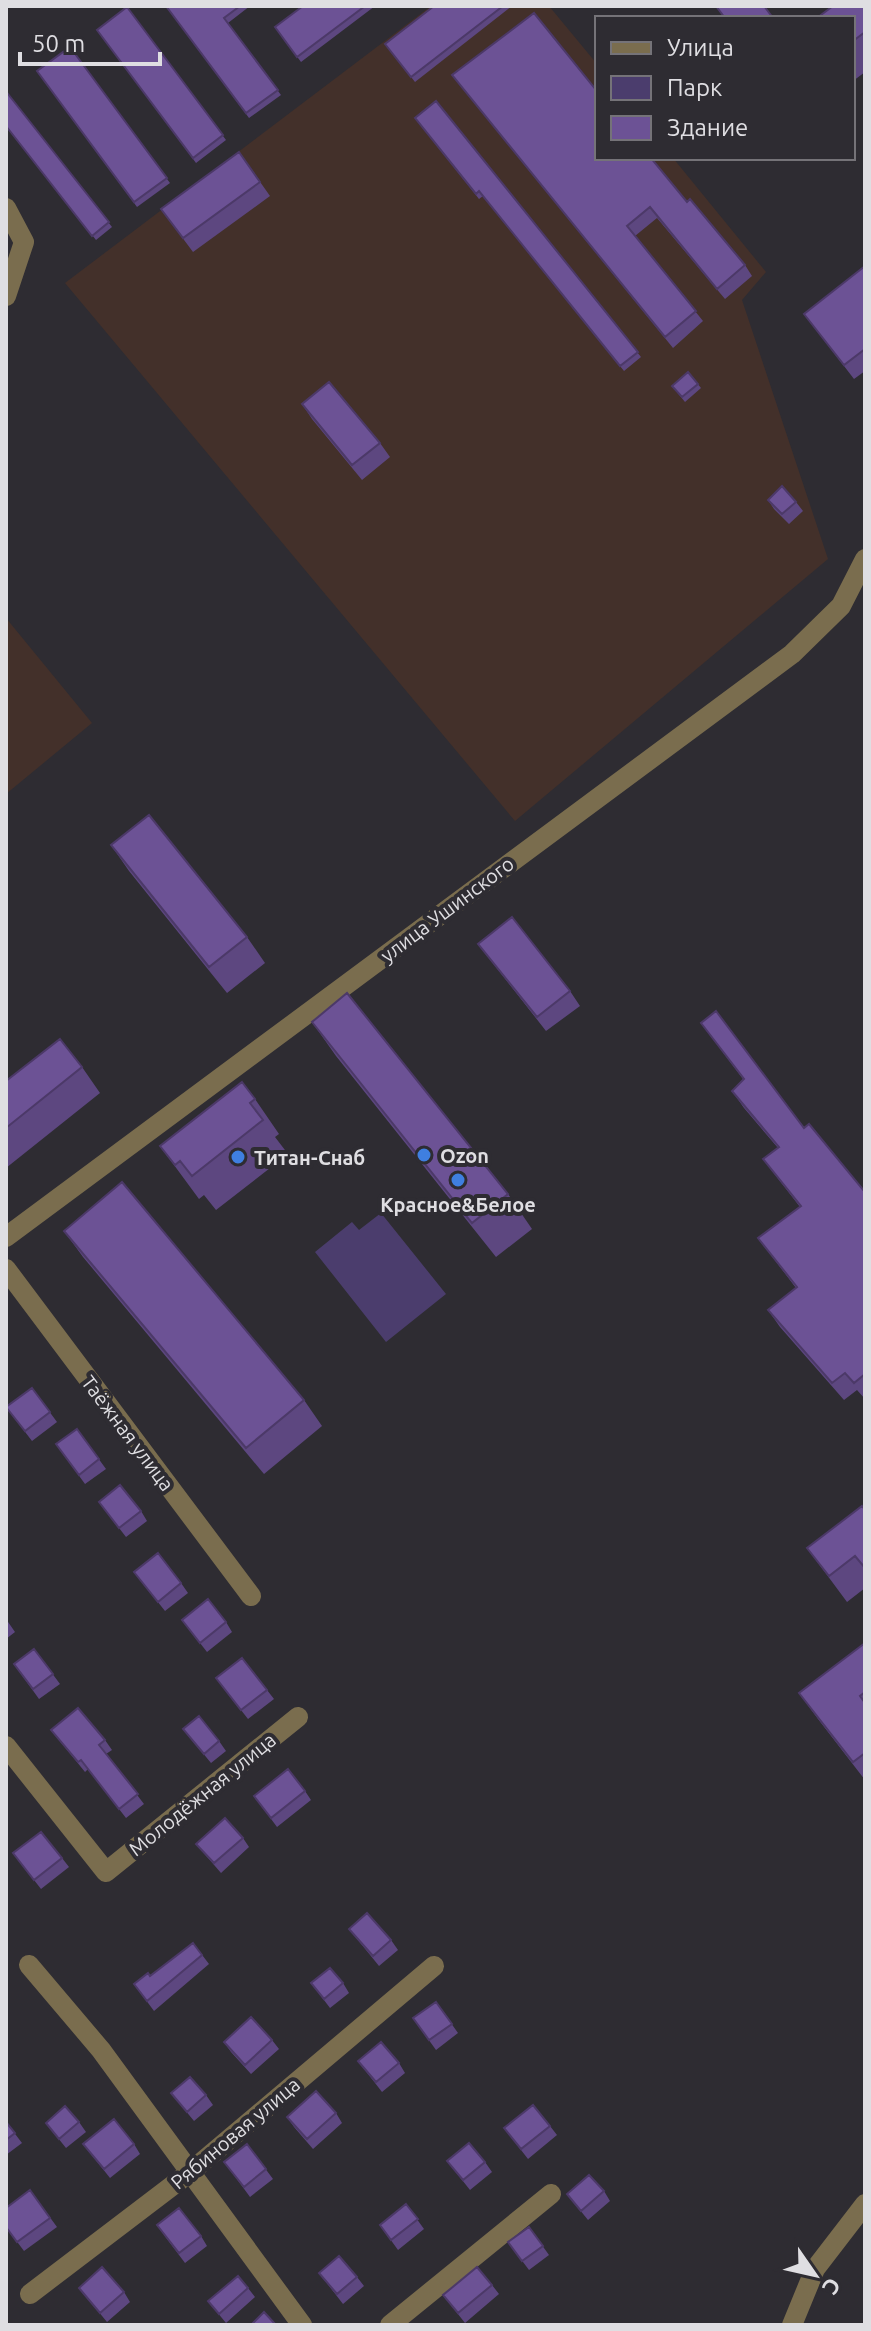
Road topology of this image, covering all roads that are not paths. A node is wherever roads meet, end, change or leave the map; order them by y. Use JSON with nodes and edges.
{"nodes":[{"id":1,"x":6,"y":208,"type":"edge"},
{"id":2,"x":6,"y":296,"type":"edge"},
{"id":3,"x":865,"y":559,"type":"edge"},
{"id":4,"x":6,"y":1237,"type":"edge"},
{"id":5,"x":6,"y":1269,"type":"edge"},
{"id":6,"x":251,"y":1596,"type":"dead end"},
{"id":7,"x":298,"y":1717,"type":"dead end"},
{"id":8,"x":6,"y":1746,"type":"edge"},
{"id":9,"x":29,"y":1965,"type":"dead end"},
{"id":10,"x":434,"y":1966,"type":"dead end"},
{"id":11,"x":189,"y":2173,"type":"junction"},
{"id":12,"x":551,"y":2194,"type":"dead end"},
{"id":13,"x":865,"y":2204,"type":"edge"},
{"id":14,"x":30,"y":2294,"type":"dead end"},
{"id":15,"x":302,"y":2325,"type":"edge"},
{"id":16,"x":390,"y":2325,"type":"edge"},
{"id":17,"x":792,"y":2325,"type":"edge"}],
"edges":[{"from":1,"to":2,"type":"street"},
{"from":3,"to":4,"type":"street","name":"улица Ушинского"},
{"from":5,"to":6,"type":"street","name":"Таёжная улица"},
{"from":7,"to":8,"type":"street","name":"Молодёжная улица"},
{"from":9,"to":11,"type":"street"},
{"from":10,"to":11,"type":"street","name":"Рябиновая улица"},
{"from":11,"to":14,"type":"street","name":"Рябиновая улица"},
{"from":11,"to":15,"type":"street"},
{"from":12,"to":16,"type":"street"},
{"from":13,"to":17,"type":"street"}]}
